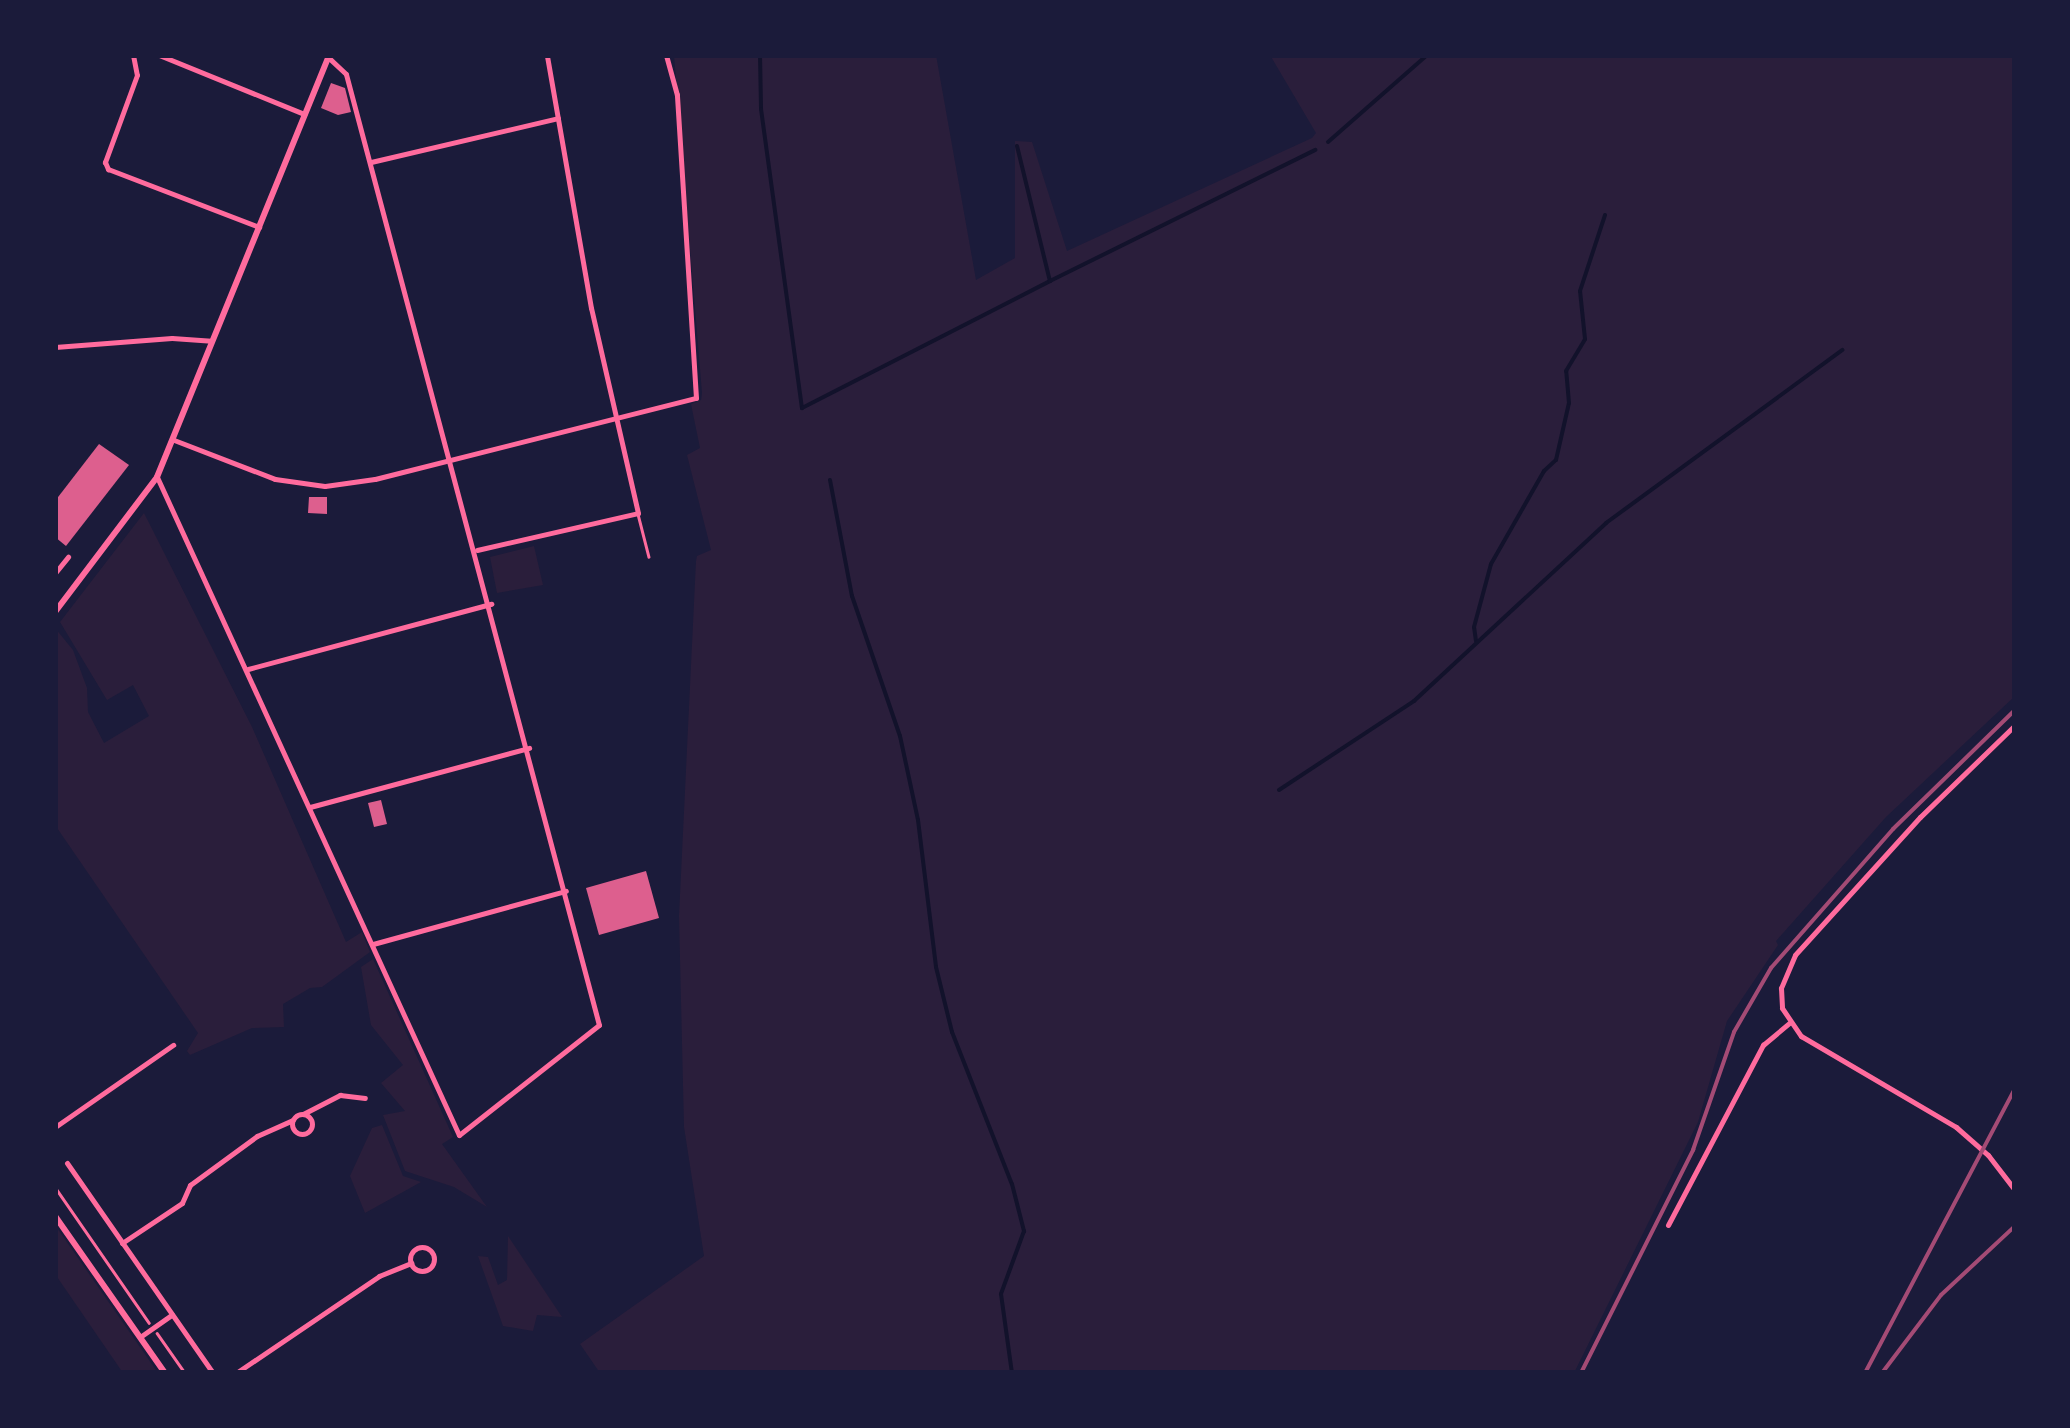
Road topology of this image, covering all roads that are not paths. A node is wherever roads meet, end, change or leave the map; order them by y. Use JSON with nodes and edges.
{"nodes":[{"id":1,"x":133,"y":55,"type":"edge"},
{"id":2,"x":159,"y":55,"type":"edge"},
{"id":3,"x":547,"y":55,"type":"edge"},
{"id":4,"x":666,"y":55,"type":"edge"},
{"id":5,"x":328,"y":56,"type":"edge"},
{"id":6,"x":304,"y":114,"type":"junction"},
{"id":7,"x":558,"y":118,"type":"junction"},
{"id":8,"x":370,"y":162,"type":"junction"},
{"id":9,"x":259,"y":227,"type":"junction"},
{"id":10,"x":213,"y":342,"type":"junction"},
{"id":11,"x":55,"y":346,"type":"edge"},
{"id":12,"x":614,"y":418,"type":"junction"},
{"id":13,"x":174,"y":440,"type":"junction"},
{"id":14,"x":449,"y":458,"type":"junction"},
{"id":15,"x":157,"y":477,"type":"junction"},
{"id":16,"x":638,"y":513,"type":"junction"},
{"id":17,"x":476,"y":550,"type":"junction"},
{"id":18,"x":649,"y":556,"type":"dead end"},
{"id":19,"x":68,"y":557,"type":"dead end"},
{"id":20,"x":55,"y":573,"type":"edge"},
{"id":21,"x":490,"y":604,"type":"junction"},
{"id":22,"x":55,"y":612,"type":"edge"},
{"id":23,"x":248,"y":670,"type":"junction"},
{"id":24,"x":2015,"y":725,"type":"edge"},
{"id":25,"x":529,"y":748,"type":"junction"},
{"id":26,"x":310,"y":807,"type":"junction"},
{"id":27,"x":566,"y":891,"type":"junction"},
{"id":28,"x":373,"y":944,"type":"junction"},
{"id":29,"x":1789,"y":1024,"type":"junction"},
{"id":30,"x":173,"y":1045,"type":"dead end"},
{"id":31,"x":366,"y":1098,"type":"dead end"},
{"id":32,"x":303,"y":1114,"type":"junction"},
{"id":33,"x":293,"y":1120,"type":"junction"},
{"id":34,"x":55,"y":1127,"type":"edge"},
{"id":35,"x":67,"y":1163,"type":"dead end"},
{"id":36,"x":2015,"y":1190,"type":"edge"},
{"id":37,"x":55,"y":1216,"type":"edge"},
{"id":38,"x":1668,"y":1225,"type":"dead end"},
{"id":39,"x":122,"y":1243,"type":"junction"},
{"id":40,"x":411,"y":1263,"type":"junction"},
{"id":41,"x":172,"y":1315,"type":"junction"},
{"id":42,"x":140,"y":1337,"type":"junction"},
{"id":43,"x":70,"y":1373,"type":"edge"},
{"id":44,"x":85,"y":1373,"type":"edge"},
{"id":45,"x":165,"y":1373,"type":"edge"},
{"id":46,"x":213,"y":1373,"type":"edge"},
{"id":47,"x":236,"y":1373,"type":"edge"}],
"edges":[{"from":1,"to":9,"type":"street"},
{"from":2,"to":6,"type":"street"},
{"from":3,"to":7,"type":"street"},
{"from":4,"to":12,"type":"street"},
{"from":5,"to":6,"type":"street"},
{"from":5,"to":8,"type":"street"},
{"from":6,"to":9,"type":"street"},
{"from":7,"to":8,"type":"street"},
{"from":7,"to":12,"type":"street"},
{"from":8,"to":14,"type":"street"},
{"from":9,"to":10,"type":"street"},
{"from":10,"to":11,"type":"street"},
{"from":10,"to":13,"type":"street"},
{"from":12,"to":14,"type":"street"},
{"from":12,"to":16,"type":"street"},
{"from":13,"to":14,"type":"street"},
{"from":13,"to":15,"type":"street"},
{"from":14,"to":17,"type":"street"},
{"from":15,"to":22,"type":"street"},
{"from":15,"to":23,"type":"street"},
{"from":16,"to":17,"type":"street"},
{"from":16,"to":18,"type":"lane"},
{"from":17,"to":21,"type":"street"},
{"from":19,"to":20,"type":"street"},
{"from":21,"to":23,"type":"street"},
{"from":21,"to":25,"type":"street"},
{"from":23,"to":26,"type":"street"},
{"from":24,"to":29,"type":"street"},
{"from":25,"to":26,"type":"street"},
{"from":25,"to":27,"type":"street"},
{"from":26,"to":28,"type":"street"},
{"from":27,"to":28,"type":"street"},
{"from":27,"to":28,"type":"street"},
{"from":29,"to":36,"type":"street"},
{"from":29,"to":38,"type":"street"},
{"from":30,"to":34,"type":"street"},
{"from":31,"to":32,"type":"street"},
{"from":32,"to":33,"type":"street"},
{"from":32,"to":33,"type":"street"},
{"from":33,"to":39,"type":"street"},
{"from":35,"to":39,"type":"street"},
{"from":37,"to":42,"type":"street"},
{"from":39,"to":41,"type":"street"},
{"from":40,"to":40,"type":"street"},
{"from":40,"to":47,"type":"street"},
{"from":41,"to":42,"type":"street"},
{"from":41,"to":46,"type":"street"},
{"from":42,"to":45,"type":"street"},
{"from":43,"to":44,"type":"street"}]}
